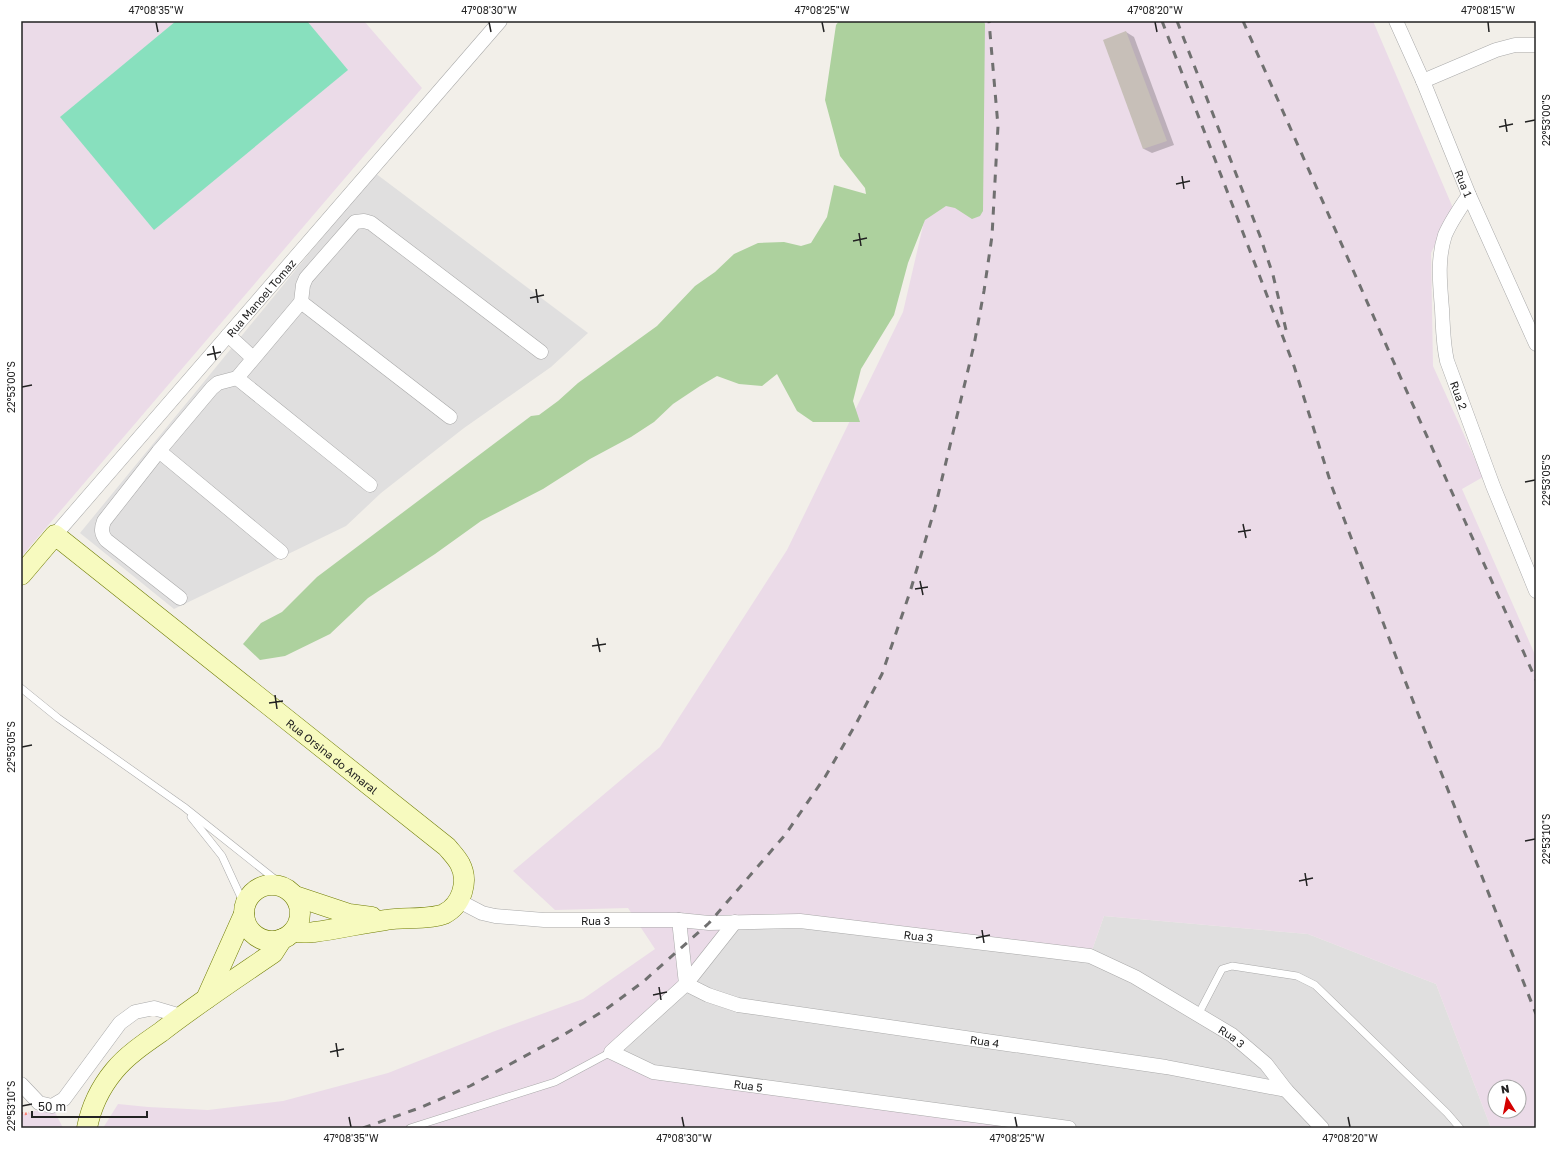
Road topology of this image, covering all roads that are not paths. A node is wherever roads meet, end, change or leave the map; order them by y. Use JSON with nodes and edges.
{"nodes":[{"id":1,"x":500,"y":21,"type":"edge"},
{"id":2,"x":1396,"y":21,"type":"edge"},
{"id":3,"x":1536,"y":45,"type":"edge"},
{"id":4,"x":1423,"y":81,"type":"junction"},
{"id":5,"x":1469,"y":195,"type":"junction"},
{"id":6,"x":301,"y":302,"type":"junction"},
{"id":7,"x":228,"y":335,"type":"junction"},
{"id":8,"x":1536,"y":344,"type":"edge"},
{"id":9,"x":541,"y":352,"type":"dead end"},
{"id":10,"x":252,"y":358,"type":"junction"},
{"id":11,"x":237,"y":378,"type":"junction"},
{"id":12,"x":450,"y":417,"type":"dead end"},
{"id":13,"x":159,"y":451,"type":"junction"},
{"id":14,"x":370,"y":485,"type":"dead end"},
{"id":15,"x":55,"y":535,"type":"junction"},
{"id":16,"x":281,"y":552,"type":"dead end"},
{"id":17,"x":21,"y":575,"type":"edge"},
{"id":18,"x":1536,"y":591,"type":"edge"},
{"id":19,"x":180,"y":598,"type":"dead end"},
{"id":20,"x":21,"y":688,"type":"edge"},
{"id":21,"x":184,"y":807,"type":"junction"},
{"id":22,"x":293,"y":894,"type":"junction"},
{"id":23,"x":459,"y":901,"type":"junction"},
{"id":24,"x":244,"y":910,"type":"junction"},
{"id":25,"x":388,"y":919,"type":"junction"},
{"id":26,"x":679,"y":920,"type":"junction"},
{"id":27,"x":735,"y":922,"type":"junction"},
{"id":28,"x":288,"y":935,"type":"junction"},
{"id":29,"x":686,"y":984,"type":"junction"},
{"id":30,"x":206,"y":999,"type":"junction"},
{"id":31,"x":1198,"y":1015,"type":"junction"},
{"id":32,"x":181,"y":1016,"type":"junction"},
{"id":33,"x":611,"y":1052,"type":"junction"},
{"id":34,"x":21,"y":1084,"type":"edge"},
{"id":35,"x":1286,"y":1090,"type":"junction"},
{"id":36,"x":87,"y":1128,"type":"edge"},
{"id":37,"x":410,"y":1128,"type":"edge"},
{"id":38,"x":1069,"y":1128,"type":"edge"},
{"id":39,"x":1322,"y":1128,"type":"edge"},
{"id":40,"x":1460,"y":1128,"type":"edge"}],
"edges":[{"from":1,"to":7,"type":"street","name":"Rua Manoel Tomaz"},
{"from":2,"to":4,"type":"street","name":"Rua 1"},
{"from":3,"to":4,"type":"street"},
{"from":4,"to":5,"type":"street","name":"Rua 1"},
{"from":5,"to":8,"type":"street","name":"Rua 1"},
{"from":5,"to":18,"type":"street","name":"Rua 2"},
{"from":6,"to":9,"type":"street"},
{"from":6,"to":10,"type":"street"},
{"from":6,"to":12,"type":"street"},
{"from":7,"to":10,"type":"street"},
{"from":7,"to":15,"type":"street","name":"Rua Manoel Tomaz"},
{"from":10,"to":11,"type":"street"},
{"from":11,"to":13,"type":"street"},
{"from":11,"to":14,"type":"street"},
{"from":13,"to":16,"type":"street"},
{"from":13,"to":19,"type":"street"},
{"from":15,"to":17,"type":"street","name":"Rua Manoel Tomaz"},
{"from":15,"to":23,"type":"street","name":"Rua Orsina do Amaral"},
{"from":20,"to":21,"type":"lane"},
{"from":21,"to":22,"type":"lane"},
{"from":21,"to":24,"type":"lane"},
{"from":22,"to":24,"type":"street"},
{"from":22,"to":25,"type":"street"},
{"from":22,"to":28,"type":"street"},
{"from":23,"to":25,"type":"street"},
{"from":23,"to":26,"type":"street","name":"Rua 3"},
{"from":24,"to":28,"type":"street"},
{"from":24,"to":30,"type":"street"},
{"from":25,"to":28,"type":"street"},
{"from":26,"to":27,"type":"street","name":"Rua 3"},
{"from":26,"to":29,"type":"street"},
{"from":27,"to":29,"type":"street"},
{"from":27,"to":31,"type":"street","name":"Rua 3"},
{"from":28,"to":30,"type":"street"},
{"from":29,"to":33,"type":"street"},
{"from":29,"to":35,"type":"street","name":"Rua 4"},
{"from":30,"to":32,"type":"street"},
{"from":31,"to":35,"type":"street","name":"Rua 3"},
{"from":31,"to":40,"type":"lane"},
{"from":32,"to":34,"type":"street"},
{"from":32,"to":36,"type":"street"},
{"from":33,"to":37,"type":"lane"},
{"from":33,"to":38,"type":"street","name":"Rua 5"},
{"from":35,"to":39,"type":"street","name":"Rua 3"}]}
